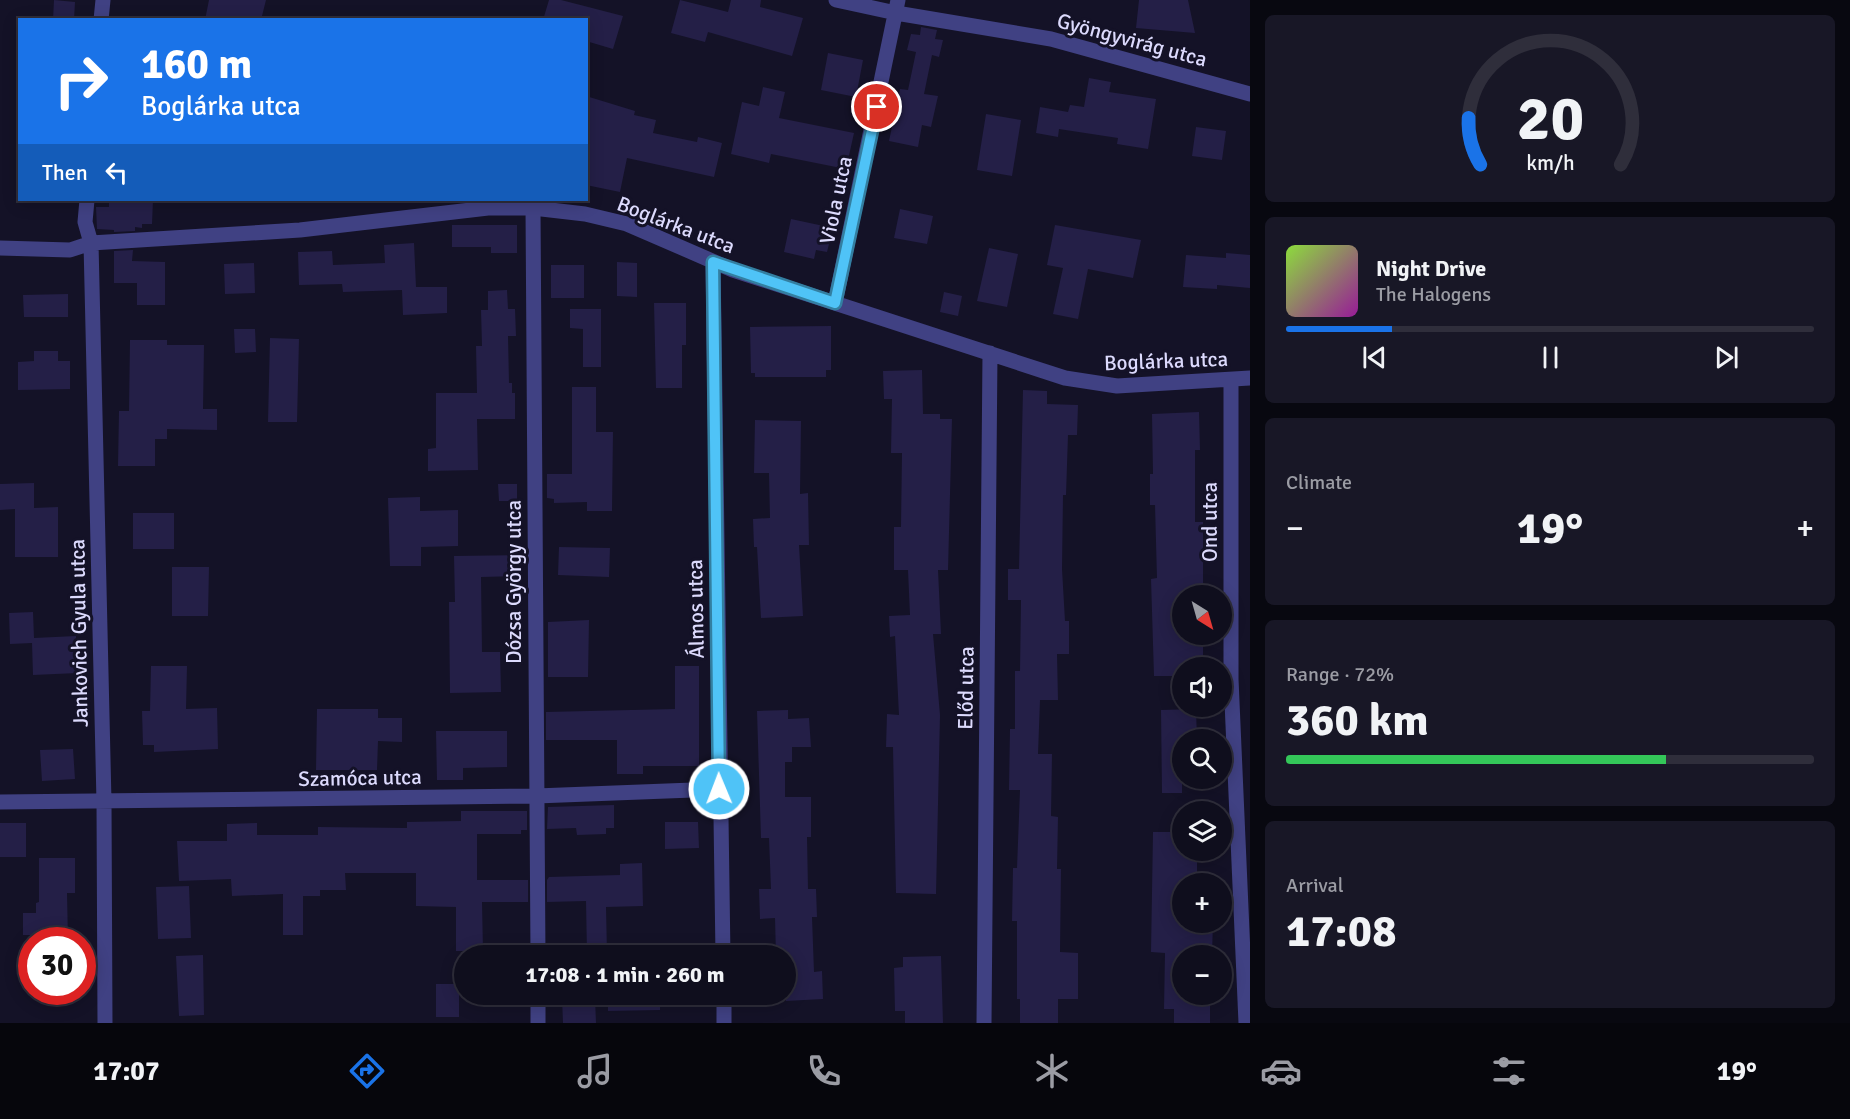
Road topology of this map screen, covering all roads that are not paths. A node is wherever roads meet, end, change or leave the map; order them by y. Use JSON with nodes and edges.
{"nodes":[{"id":1,"x":103,"y":0,"type":"edge"},
{"id":2,"x":836,"y":0,"type":"edge"},
{"id":3,"x":897,"y":7,"type":"edge"},
{"id":4,"x":101,"y":18,"type":"edge"},
{"id":5,"x":1250,"y":92,"type":"edge"},
{"id":6,"x":87,"y":201,"type":"edge"},
{"id":7,"x":533,"y":208,"type":"junction"},
{"id":8,"x":91,"y":243,"type":"junction"},
{"id":9,"x":0,"y":248,"type":"edge"},
{"id":10,"x":713,"y":262,"type":"junction"},
{"id":11,"x":835,"y":303,"type":"junction"},
{"id":12,"x":990,"y":353,"type":"junction"},
{"id":13,"x":1250,"y":378,"type":"edge"},
{"id":14,"x":1231,"y":380,"type":"junction"},
{"id":15,"x":719,"y":789,"type":"junction"},
{"id":16,"x":536,"y":796,"type":"junction"},
{"id":17,"x":0,"y":802,"type":"edge"},
{"id":18,"x":104,"y":802,"type":"junction"},
{"id":19,"x":537,"y":945,"type":"edge"},
{"id":20,"x":723,"y":945,"type":"edge"},
{"id":21,"x":538,"y":1005,"type":"edge"},
{"id":22,"x":724,"y":1005,"type":"edge"},
{"id":23,"x":105,"y":1023,"type":"edge"},
{"id":24,"x":538,"y":1023,"type":"edge"},
{"id":25,"x":724,"y":1023,"type":"edge"},
{"id":26,"x":984,"y":1023,"type":"edge"},
{"id":27,"x":1246,"y":1023,"type":"edge"}],
"edges":[{"from":1,"to":4,"type":"street"},
{"from":2,"to":3,"type":"street","name":"Gyöngyvirág utca"},
{"from":3,"to":5,"type":"street","name":"Gyöngyvirág utca"},
{"from":3,"to":11,"type":"street","name":"Viola utca"},
{"from":6,"to":8,"type":"street","name":"Jankovich Gyula utca"},
{"from":7,"to":8,"type":"street","name":"Boglárka utca"},
{"from":7,"to":10,"type":"street","name":"Boglárka utca"},
{"from":7,"to":16,"type":"street","name":"Dózsa György utca"},
{"from":8,"to":9,"type":"street","name":"Boglárka utca"},
{"from":8,"to":18,"type":"street","name":"Jankovich Gyula utca"},
{"from":10,"to":11,"type":"street","name":"Boglárka utca"},
{"from":10,"to":15,"type":"street","name":"Álmos utca"},
{"from":11,"to":12,"type":"street","name":"Boglárka utca"},
{"from":12,"to":14,"type":"street","name":"Boglárka utca"},
{"from":12,"to":26,"type":"street","name":"Előd utca"},
{"from":13,"to":14,"type":"street","name":"Boglárka utca"},
{"from":14,"to":27,"type":"street","name":"Ond utca"},
{"from":15,"to":16,"type":"street","name":"Szamóca utca"},
{"from":15,"to":20,"type":"street","name":"Álmos utca"},
{"from":16,"to":18,"type":"street","name":"Szamóca utca"},
{"from":16,"to":19,"type":"street","name":"Dózsa György utca"},
{"from":17,"to":18,"type":"street","name":"Szamóca utca"},
{"from":18,"to":23,"type":"street","name":"Jankovich Gyula utca"},
{"from":21,"to":24,"type":"street"},
{"from":22,"to":25,"type":"street"}]}
